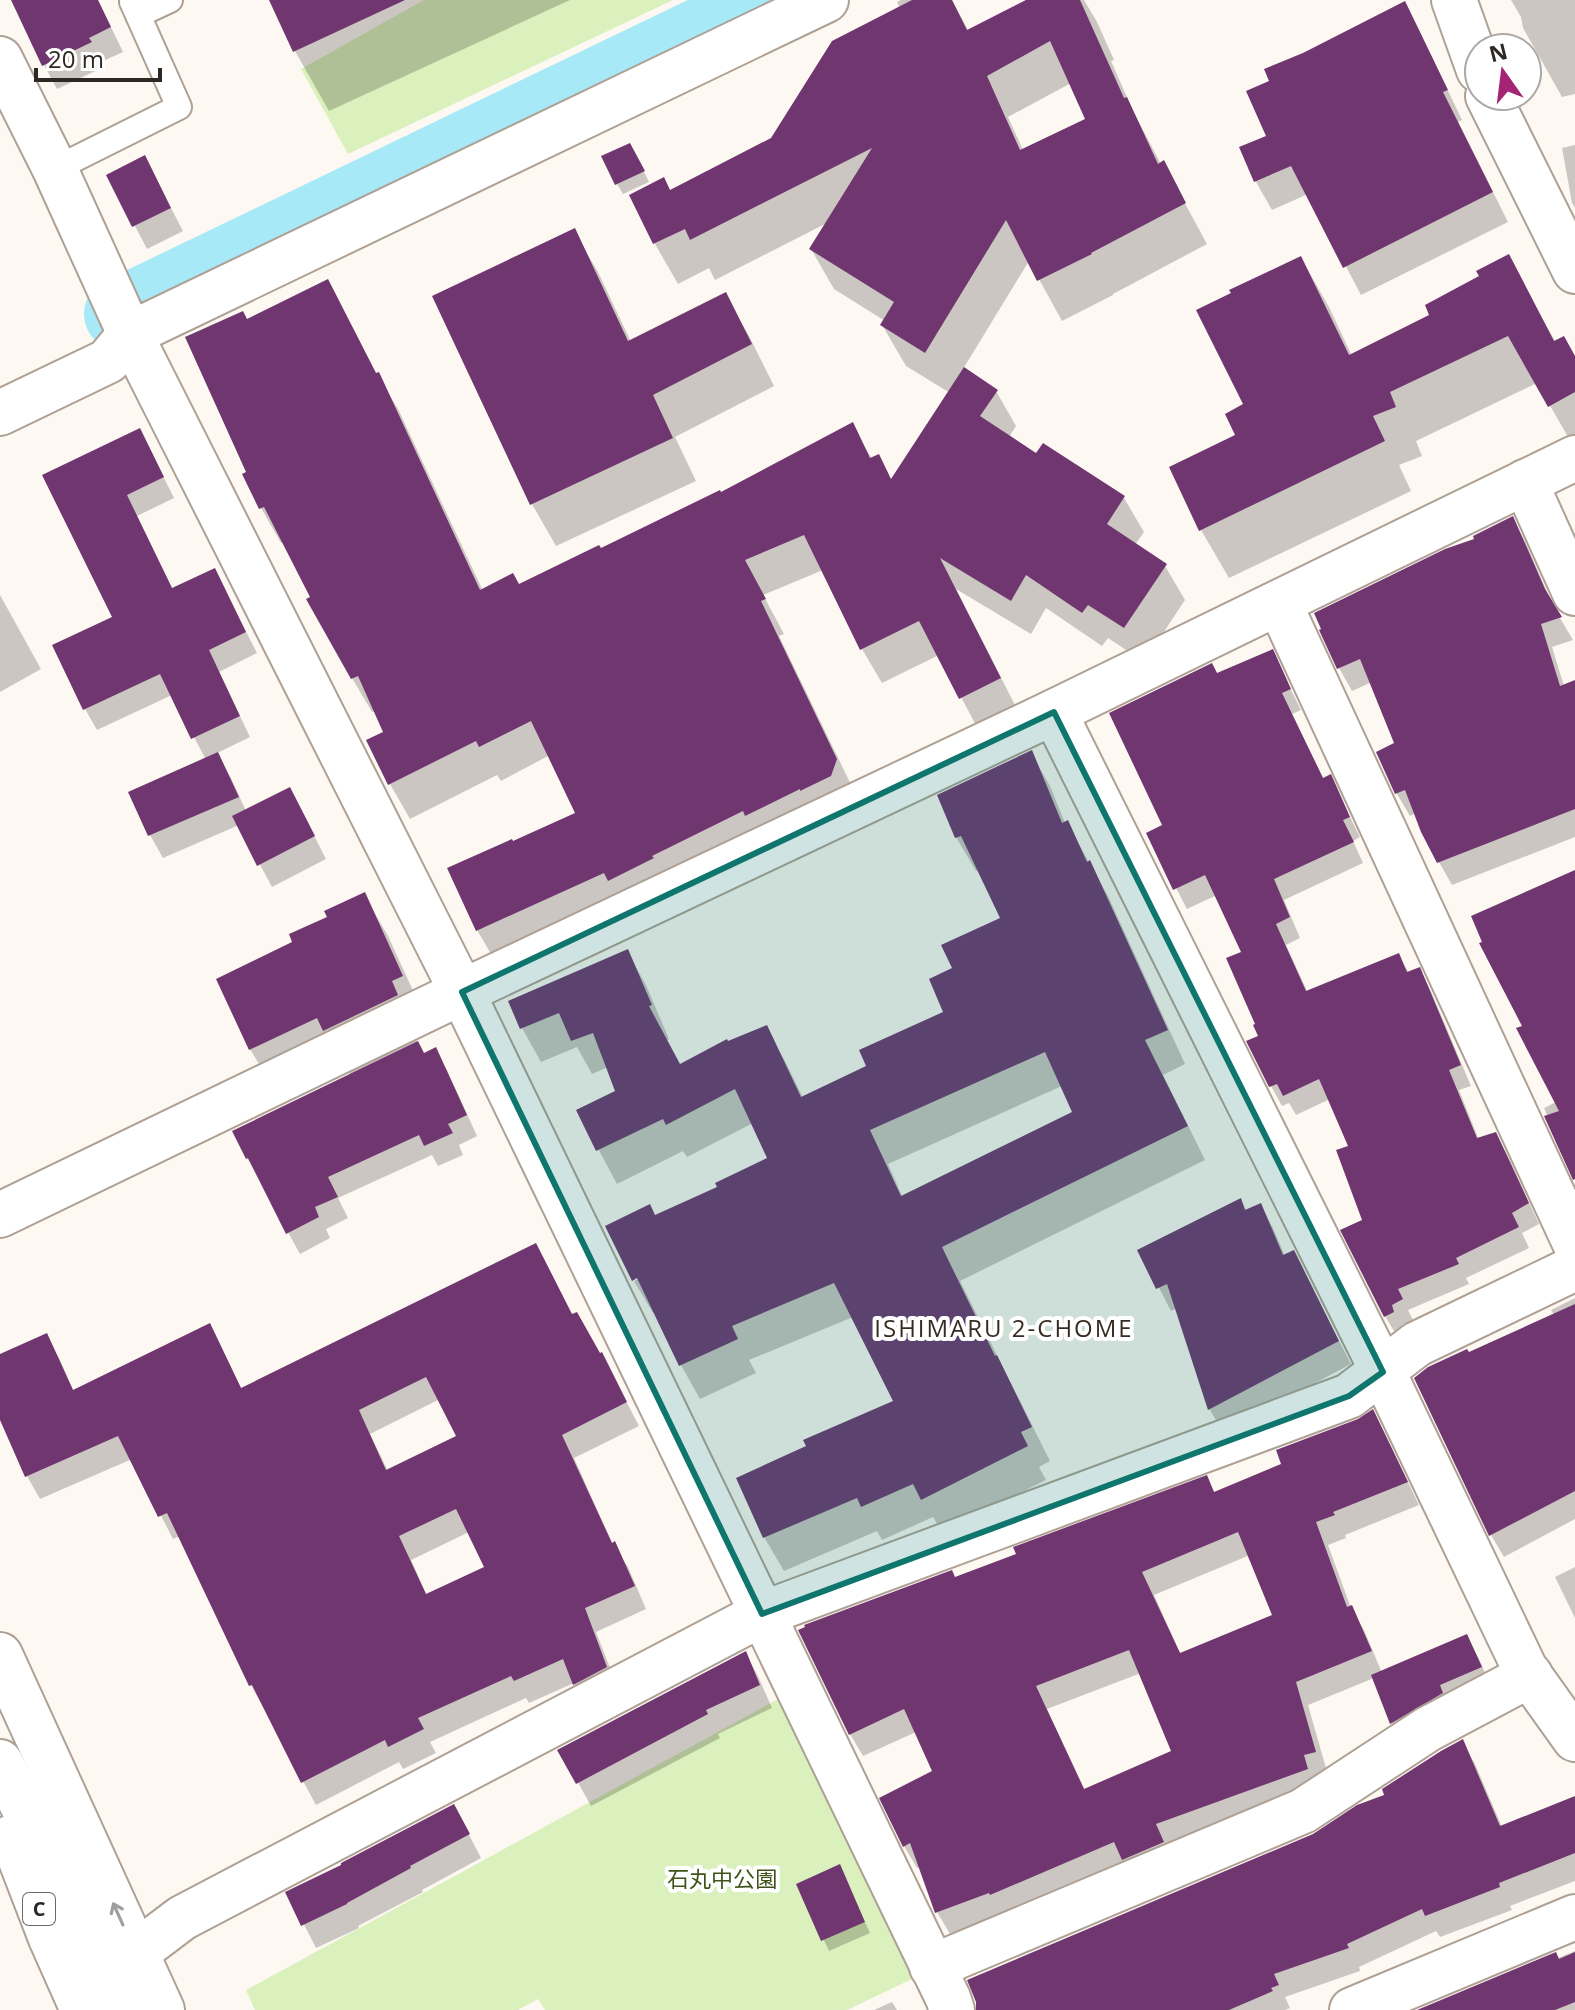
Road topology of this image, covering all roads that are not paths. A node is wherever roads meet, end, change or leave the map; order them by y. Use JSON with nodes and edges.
{"nodes":[{"id":1,"x":170,"y":0,"type":"edge"},
{"id":2,"x":826,"y":0,"type":"edge"},
{"id":3,"x":1454,"y":0,"type":"edge"},
{"id":4,"x":134,"y":8,"type":"edge"},
{"id":5,"x":1465,"y":32,"type":"edge"},
{"id":6,"x":0,"y":59,"type":"edge"},
{"id":7,"x":1496,"y":112,"type":"edge"},
{"id":8,"x":55,"y":169,"type":"junction"},
{"id":9,"x":1575,"y":271,"type":"edge"},
{"id":10,"x":130,"y":334,"type":"junction"},
{"id":11,"x":0,"y":413,"type":"edge"},
{"id":12,"x":1575,"y":458,"type":"edge"},
{"id":13,"x":1525,"y":482,"type":"junction"},
{"id":14,"x":1575,"y":593,"type":"edge"},
{"id":15,"x":1279,"y":603,"type":"junction"},
{"id":16,"x":1054,"y":712,"type":"junction"},
{"id":17,"x":462,"y":992,"type":"junction"},
{"id":18,"x":0,"y":1215,"type":"edge"},
{"id":19,"x":1575,"y":1243,"type":"edge"},
{"id":20,"x":1575,"y":1268,"type":"edge"},
{"id":21,"x":1383,"y":1372,"type":"junction"},
{"id":22,"x":762,"y":1614,"type":"junction"},
{"id":23,"x":0,"y":1655,"type":"edge"},
{"id":24,"x":1530,"y":1675,"type":"junction"},
{"id":25,"x":1575,"y":1739,"type":"edge"},
{"id":26,"x":0,"y":1762,"type":"edge"},
{"id":27,"x":0,"y":1805,"type":"edge"},
{"id":28,"x":0,"y":1843,"type":"edge"},
{"id":29,"x":1575,"y":1917,"type":"edge"},
{"id":30,"x":137,"y":1952,"type":"dead end"},
{"id":31,"x":932,"y":1967,"type":"junction"},
{"id":32,"x":73,"y":2010,"type":"edge"},
{"id":33,"x":83,"y":2010,"type":"edge"},
{"id":34,"x":129,"y":2010,"type":"edge"},
{"id":35,"x":162,"y":2010,"type":"edge"},
{"id":36,"x":952,"y":2010,"type":"edge"},
{"id":37,"x":1352,"y":2010,"type":"edge"}],
"edges":[{"from":1,"to":4,"type":"lane"},
{"from":2,"to":10,"type":"main road"},
{"from":3,"to":5,"type":"main road"},
{"from":4,"to":8,"type":"lane"},
{"from":6,"to":8,"type":"main road"},
{"from":7,"to":9,"type":"main road"},
{"from":8,"to":10,"type":"main road"},
{"from":10,"to":11,"type":"main road"},
{"from":10,"to":17,"type":"main road"},
{"from":12,"to":13,"type":"main road"},
{"from":13,"to":14,"type":"main road"},
{"from":13,"to":15,"type":"main road"},
{"from":15,"to":16,"type":"main road"},
{"from":15,"to":19,"type":"main road"},
{"from":16,"to":17,"type":"main road"},
{"from":16,"to":21,"type":"main road"},
{"from":17,"to":18,"type":"main road"},
{"from":17,"to":22,"type":"main road"},
{"from":20,"to":21,"type":"main road"},
{"from":21,"to":22,"type":"main road"},
{"from":21,"to":24,"type":"main road"},
{"from":22,"to":30,"type":"main road"},
{"from":22,"to":31,"type":"main road"},
{"from":35,"to":23,"type":"main road","one_way":true},
{"from":24,"to":25,"type":"main road"},
{"from":24,"to":31,"type":"main road"},
{"from":26,"to":34,"type":"main road"},
{"from":27,"to":33,"type":"main road","number":"C"},
{"from":28,"to":32,"type":"main road","number":"C"},
{"from":29,"to":37,"type":"main road"},
{"from":31,"to":36,"type":"main road"}]}
